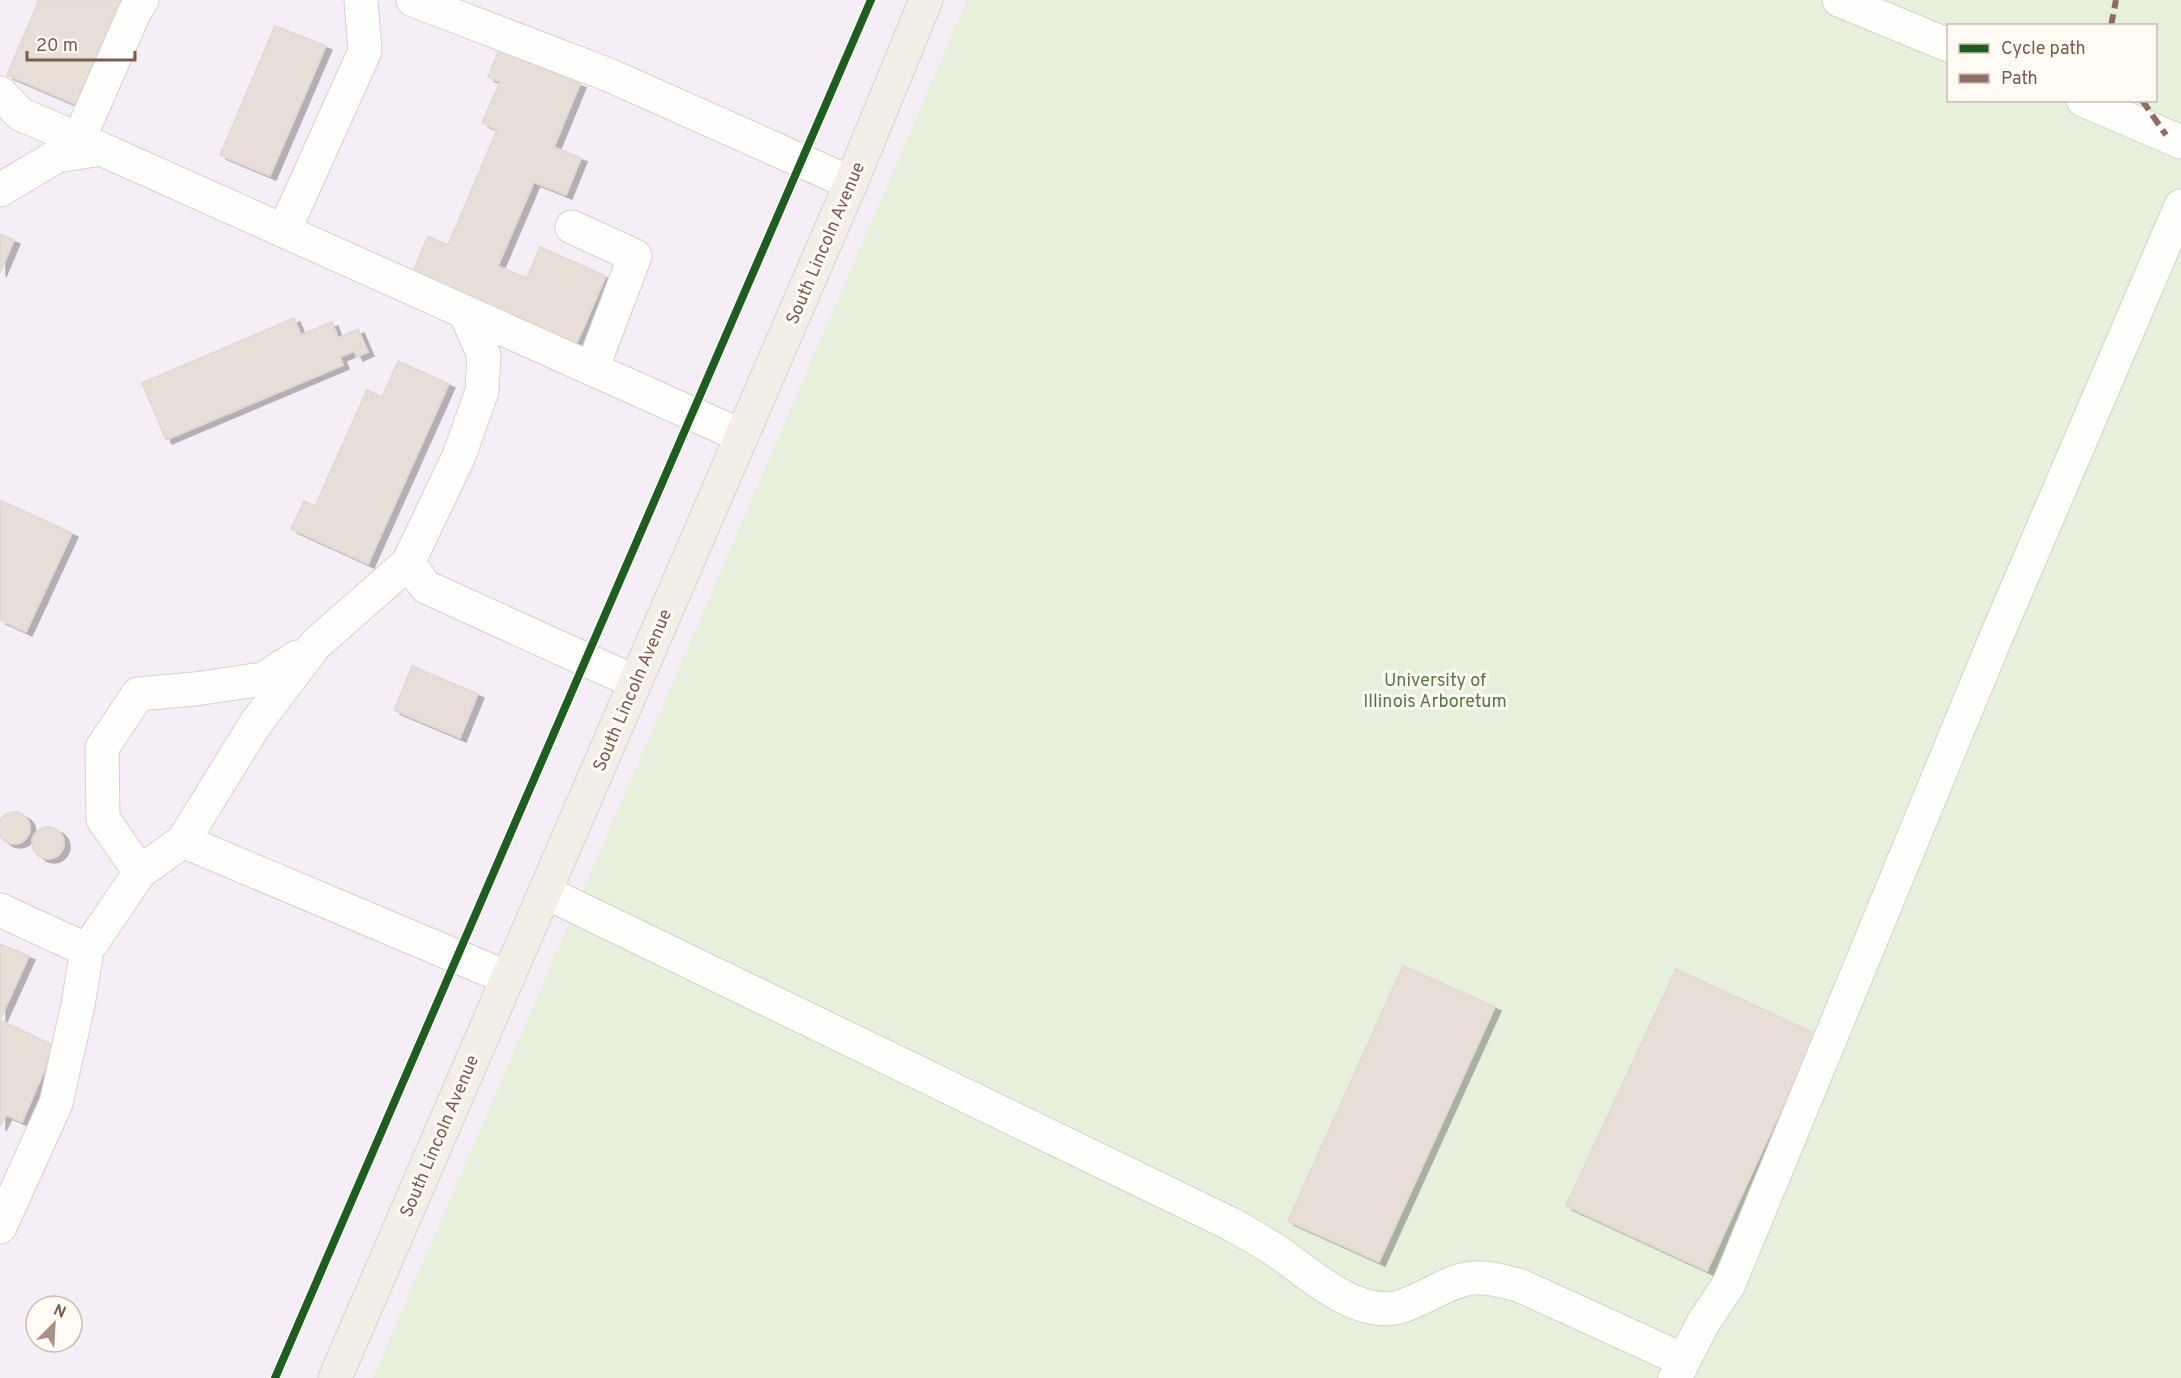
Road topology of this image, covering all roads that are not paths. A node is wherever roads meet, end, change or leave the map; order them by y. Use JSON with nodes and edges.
{"nodes":[{"id":1,"x":142,"y":0,"type":"edge"},
{"id":2,"x":361,"y":0,"type":"edge"},
{"id":3,"x":413,"y":0,"type":"edge"},
{"id":4,"x":926,"y":0,"type":"edge"},
{"id":5,"x":1839,"y":0,"type":"edge"},
{"id":6,"x":1947,"y":45,"type":"edge"},
{"id":7,"x":0,"y":93,"type":"edge"},
{"id":8,"x":2088,"y":102,"type":"edge"},
{"id":9,"x":2181,"y":142,"type":"edge"},
{"id":10,"x":90,"y":144,"type":"junction"},
{"id":11,"x":851,"y":183,"type":"junction"},
{"id":12,"x":0,"y":190,"type":"edge"},
{"id":13,"x":2181,"y":206,"type":"edge"},
{"id":14,"x":572,"y":227,"type":"dead end"},
{"id":15,"x":284,"y":231,"type":"junction"},
{"id":16,"x":465,"y":313,"type":"junction"},
{"id":17,"x":592,"y":369,"type":"junction"},
{"id":18,"x":742,"y":436,"type":"junction"},
{"id":19,"x":408,"y":563,"type":"junction"},
{"id":20,"x":316,"y":644,"type":"junction"},
{"id":21,"x":635,"y":682,"type":"junction"},
{"id":22,"x":183,"y":841,"type":"junction"},
{"id":23,"x":140,"y":872,"type":"junction"},
{"id":24,"x":545,"y":892,"type":"junction"},
{"id":25,"x":0,"y":910,"type":"edge"},
{"id":26,"x":87,"y":950,"type":"junction"},
{"id":27,"x":508,"y":978,"type":"junction"},
{"id":28,"x":0,"y":1224,"type":"edge"},
{"id":29,"x":1679,"y":1369,"type":"edge"},
{"id":30,"x":334,"y":1378,"type":"edge"}],
"edges":[{"from":1,"to":10,"type":"lane"},
{"from":2,"to":15,"type":"lane"},
{"from":3,"to":11,"type":"lane"},
{"from":4,"to":11,"type":"main road","name":"South Lincoln Avenue"},
{"from":5,"to":6,"type":"lane"},
{"from":7,"to":10,"type":"lane"},
{"from":8,"to":9,"type":"lane"},
{"from":10,"to":12,"type":"lane"},
{"from":10,"to":15,"type":"lane"},
{"from":11,"to":18,"type":"main road","name":"South Lincoln Avenue"},
{"from":13,"to":29,"type":"lane"},
{"from":14,"to":17,"type":"lane"},
{"from":15,"to":16,"type":"lane"},
{"from":16,"to":17,"type":"lane"},
{"from":16,"to":19,"type":"lane"},
{"from":17,"to":18,"type":"lane"},
{"from":18,"to":21,"type":"main road","name":"South Lincoln Avenue"},
{"from":19,"to":20,"type":"lane"},
{"from":19,"to":21,"type":"lane"},
{"from":20,"to":22,"type":"lane"},
{"from":20,"to":23,"type":"lane"},
{"from":21,"to":24,"type":"main road","name":"South Lincoln Avenue"},
{"from":22,"to":23,"type":"lane"},
{"from":22,"to":27,"type":"lane"},
{"from":23,"to":26,"type":"lane"},
{"from":24,"to":27,"type":"main road","name":"South Lincoln Avenue"},
{"from":24,"to":29,"type":"lane"},
{"from":25,"to":26,"type":"lane"},
{"from":26,"to":28,"type":"lane"},
{"from":27,"to":30,"type":"main road","name":"South Lincoln Avenue"}]}
